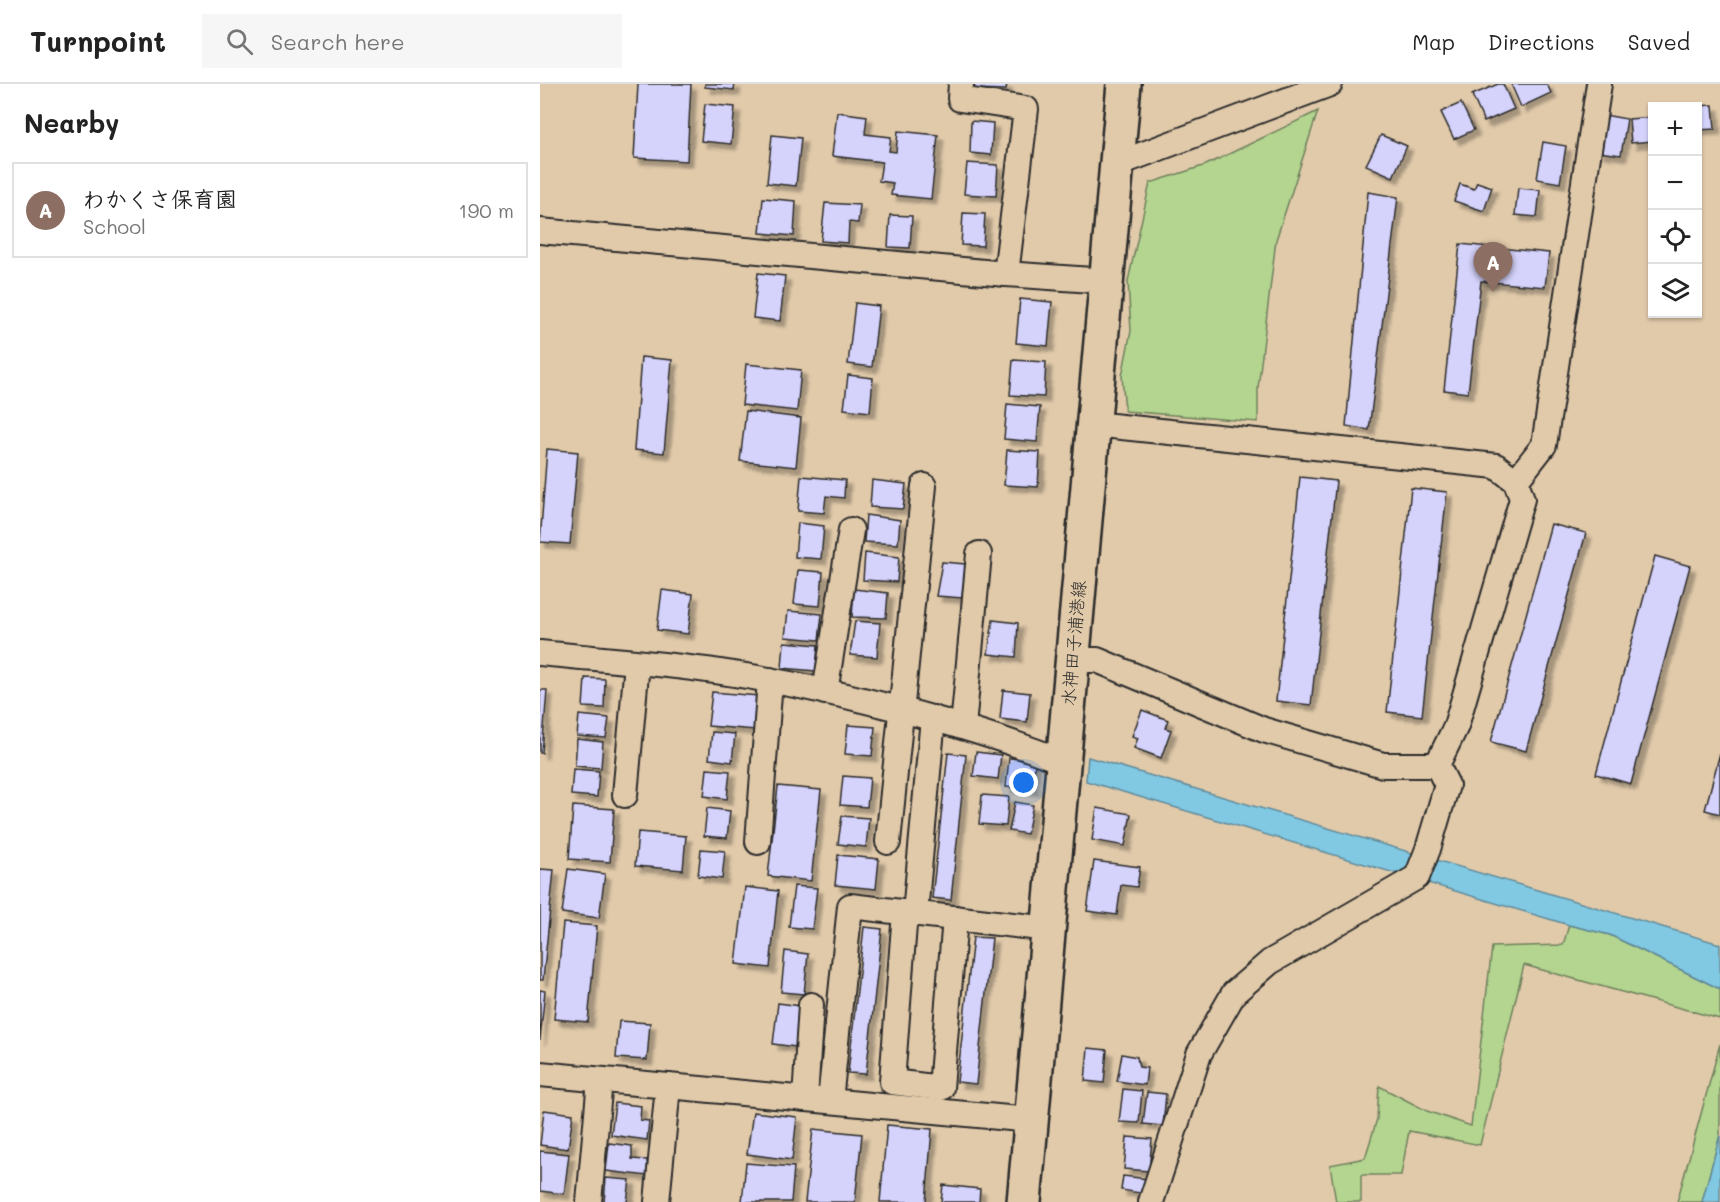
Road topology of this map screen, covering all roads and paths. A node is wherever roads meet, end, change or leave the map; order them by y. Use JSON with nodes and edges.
{"nodes":[{"id":1,"x":961,"y":84,"type":"edge"},
{"id":2,"x":1124,"y":84,"type":"edge"},
{"id":3,"x":1330,"y":84,"type":"edge"},
{"id":4,"x":1599,"y":84,"type":"edge"},
{"id":5,"x":1117,"y":164,"type":"junction"},
{"id":6,"x":540,"y":231,"type":"edge"},
{"id":7,"x":1006,"y":274,"type":"junction"},
{"id":8,"x":1107,"y":281,"type":"junction"},
{"id":9,"x":1093,"y":424,"type":"junction"},
{"id":10,"x":1516,"y":481,"type":"junction"},
{"id":11,"x":924,"y":486,"type":"dead end"},
{"id":12,"x":851,"y":531,"type":"dead end"},
{"id":13,"x":979,"y":554,"type":"dead end"},
{"id":14,"x":540,"y":653,"type":"edge"},
{"id":15,"x":1072,"y":660,"type":"junction"},
{"id":16,"x":637,"y":663,"type":"junction"},
{"id":17,"x":770,"y":680,"type":"junction"},
{"id":18,"x":825,"y":692,"type":"junction"},
{"id":19,"x":902,"y":709,"type":"junction"},
{"id":20,"x":933,"y":718,"type":"junction"},
{"id":21,"x":963,"y":727,"type":"junction"},
{"id":22,"x":1063,"y":762,"type":"junction"},
{"id":23,"x":1437,"y":765,"type":"junction"},
{"id":24,"x":625,"y":795,"type":"dead end"},
{"id":25,"x":758,"y":842,"type":"dead end"},
{"id":26,"x":888,"y":842,"type":"dead end"},
{"id":27,"x":910,"y":913,"type":"junction"},
{"id":28,"x":956,"y":918,"type":"junction"},
{"id":29,"x":1049,"y":929,"type":"junction"},
{"id":30,"x":811,"y":1005,"type":"dead end"},
{"id":31,"x":540,"y":1074,"type":"edge"},
{"id":32,"x":600,"y":1080,"type":"junction"},
{"id":33,"x":668,"y":1086,"type":"junction"},
{"id":34,"x":805,"y":1099,"type":"junction"},
{"id":35,"x":830,"y":1101,"type":"junction"},
{"id":36,"x":1031,"y":1120,"type":"junction"},
{"id":37,"x":589,"y":1202,"type":"edge"},
{"id":38,"x":657,"y":1202,"type":"edge"},
{"id":39,"x":1024,"y":1202,"type":"edge"},
{"id":40,"x":1151,"y":1202,"type":"edge"}],
"edges":[{"from":1,"to":7,"type":"street"},
{"from":2,"to":5,"type":"main road","name":"水神田子浦港線"},
{"from":3,"to":5,"type":"street"},
{"from":4,"to":10,"type":"street"},
{"from":5,"to":8,"type":"main road","name":"水神田子浦港線"},
{"from":6,"to":7,"type":"street"},
{"from":7,"to":8,"type":"street"},
{"from":8,"to":9,"type":"main road","name":"水神田子浦港線"},
{"from":9,"to":10,"type":"street"},
{"from":9,"to":15,"type":"main road","name":"水神田子浦港線"},
{"from":10,"to":23,"type":"street"},
{"from":11,"to":19,"type":"street"},
{"from":12,"to":18,"type":"street"},
{"from":13,"to":21,"type":"street"},
{"from":14,"to":16,"type":"street"},
{"from":15,"to":22,"type":"main road","name":"水神田子浦港線"},
{"from":15,"to":23,"type":"street"},
{"from":16,"to":17,"type":"street"},
{"from":16,"to":24,"type":"street"},
{"from":17,"to":18,"type":"street"},
{"from":17,"to":25,"type":"street"},
{"from":18,"to":19,"type":"street"},
{"from":19,"to":20,"type":"street"},
{"from":19,"to":26,"type":"street"},
{"from":20,"to":21,"type":"street"},
{"from":20,"to":27,"type":"street"},
{"from":21,"to":22,"type":"street"},
{"from":22,"to":29,"type":"main road","name":"水神田子浦港線"},
{"from":23,"to":40,"type":"street"},
{"from":27,"to":28,"type":"street"},
{"from":27,"to":28,"type":"street"},
{"from":27,"to":35,"type":"street"},
{"from":28,"to":29,"type":"street"},
{"from":29,"to":36,"type":"main road","name":"水神田子浦港線"},
{"from":30,"to":34,"type":"street"},
{"from":31,"to":32,"type":"street"},
{"from":32,"to":33,"type":"street"},
{"from":32,"to":37,"type":"street"},
{"from":33,"to":34,"type":"street"},
{"from":33,"to":38,"type":"street"},
{"from":34,"to":35,"type":"street"},
{"from":35,"to":36,"type":"street"},
{"from":36,"to":39,"type":"main road","name":"水神田子浦港線"}]}
